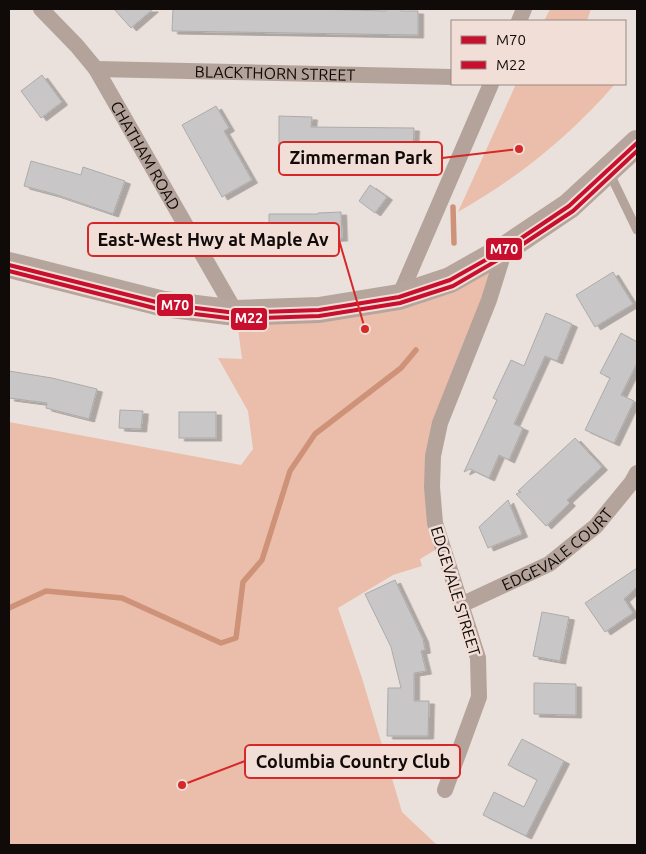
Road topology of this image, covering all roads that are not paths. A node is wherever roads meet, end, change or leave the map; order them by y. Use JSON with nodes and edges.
{"nodes":[{"id":1,"x":41,"y":9,"type":"edge"},
{"id":2,"x":96,"y":69,"type":"junction"},
{"id":3,"x":451,"y":77,"type":"edge"},
{"id":4,"x":491,"y":85,"type":"edge"},
{"id":5,"x":637,"y":143,"type":"edge"},
{"id":6,"x":608,"y":170,"type":"junction"},
{"id":7,"x":637,"y":230,"type":"edge"},
{"id":8,"x":505,"y":249,"type":"junction"},
{"id":9,"x":9,"y":265,"type":"edge"},
{"id":10,"x":399,"y":297,"type":"junction"},
{"id":11,"x":236,"y":313,"type":"junction"},
{"id":12,"x":637,"y":473,"type":"edge"},
{"id":13,"x":461,"y":605,"type":"junction"},
{"id":14,"x":445,"y":790,"type":"dead end"}],
"edges":[{"from":1,"to":2,"type":"street","name":"CHATHAM ROAD"},
{"from":2,"to":3,"type":"street","name":"BLACKTHORN STREET"},
{"from":2,"to":11,"type":"street","name":"CHATHAM ROAD"},
{"from":4,"to":10,"type":"street"},
{"from":5,"to":6,"type":"main road"},
{"from":6,"to":7,"type":"lane"},
{"from":6,"to":8,"type":"main road"},
{"from":8,"to":10,"type":"main road"},
{"from":8,"to":13,"type":"street","name":"EDGEVALE STREET"},
{"from":9,"to":11,"type":"main road"},
{"from":10,"to":11,"type":"main road"},
{"from":12,"to":13,"type":"street","name":"EDGEVALE COURT"},
{"from":13,"to":14,"type":"street","name":"EDGEVALE STREET"}]}
